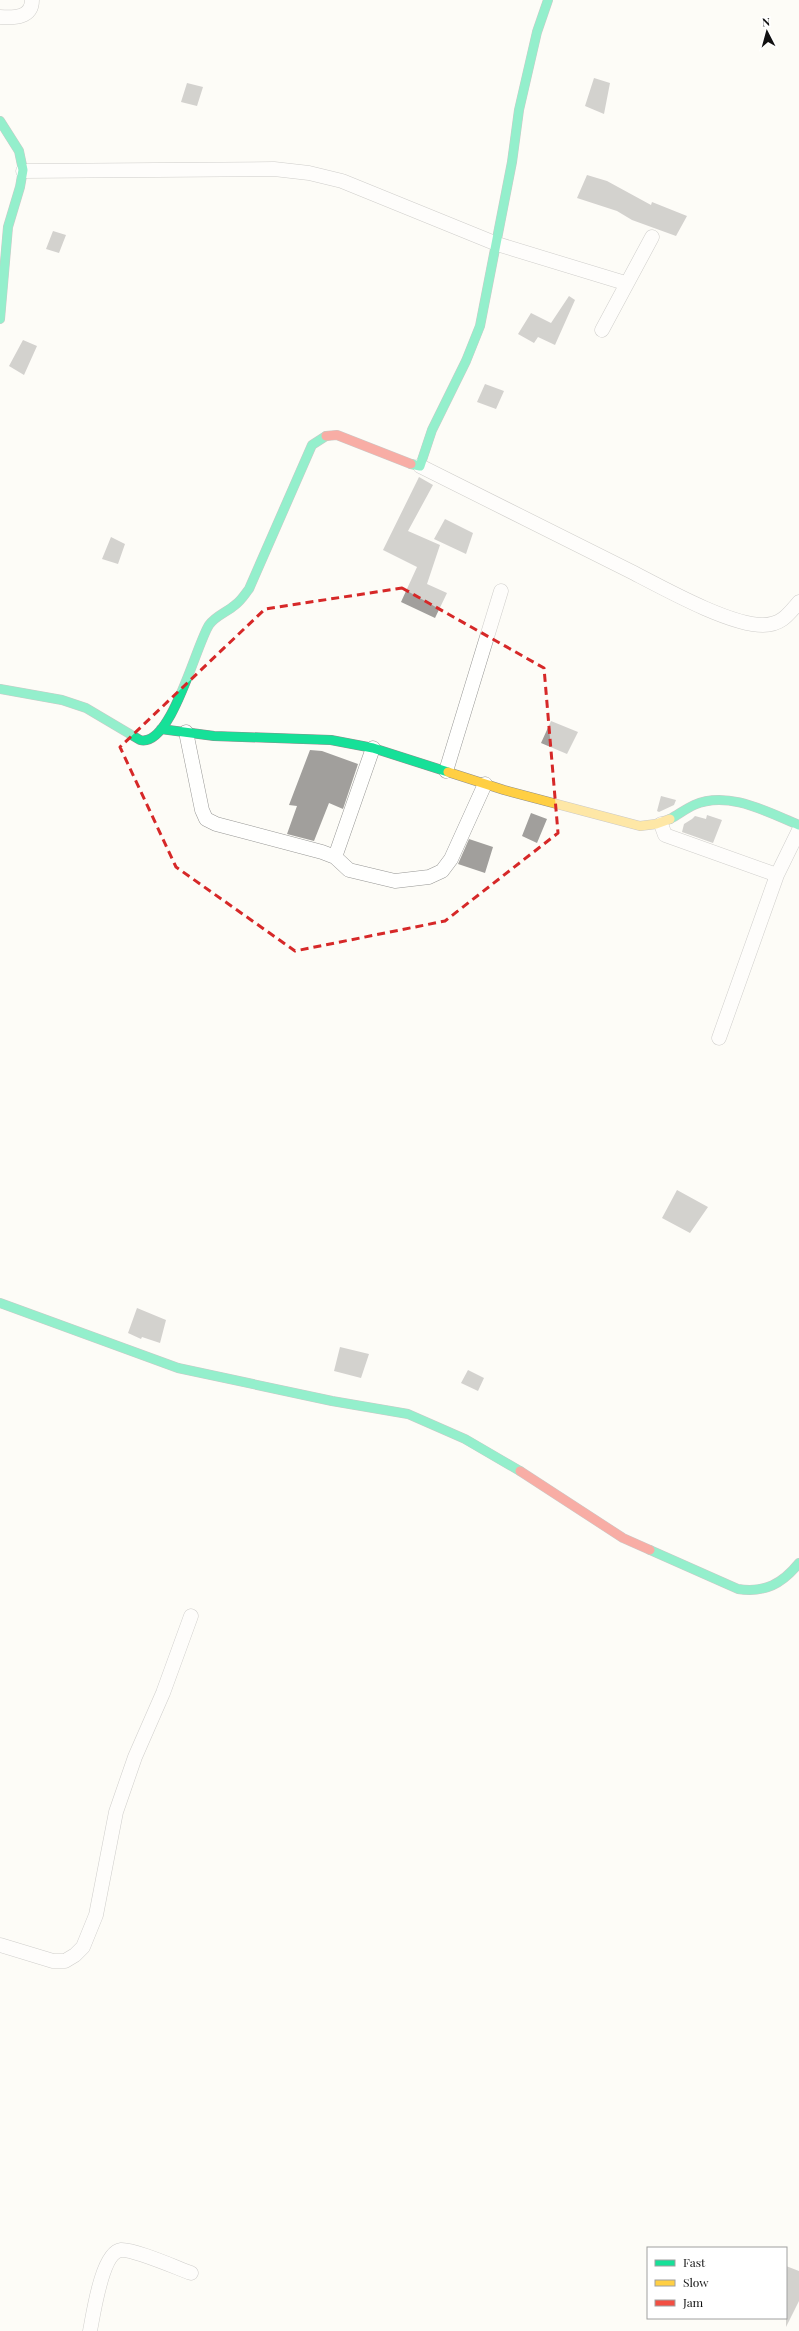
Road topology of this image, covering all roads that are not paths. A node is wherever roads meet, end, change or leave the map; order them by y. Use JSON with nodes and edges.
{"nodes":[{"id":1,"x":32,"y":0,"type":"edge"},
{"id":2,"x":548,"y":0,"type":"edge"},
{"id":3,"x":0,"y":17,"type":"edge"},
{"id":4,"x":0,"y":121,"type":"edge"},
{"id":5,"x":23,"y":171,"type":"junction"},
{"id":6,"x":652,"y":237,"type":"dead end"},
{"id":7,"x":497,"y":244,"type":"junction"},
{"id":8,"x":626,"y":283,"type":"junction"},
{"id":9,"x":0,"y":319,"type":"edge"},
{"id":10,"x":602,"y":330,"type":"dead end"},
{"id":11,"x":420,"y":466,"type":"junction"},
{"id":12,"x":501,"y":592,"type":"dead end"},
{"id":13,"x":799,"y":602,"type":"edge"},
{"id":14,"x":0,"y":689,"type":"edge"},
{"id":15,"x":161,"y":729,"type":"junction"},
{"id":16,"x":186,"y":732,"type":"junction"},
{"id":17,"x":373,"y":748,"type":"junction"},
{"id":18,"x":446,"y":771,"type":"junction"},
{"id":19,"x":485,"y":784,"type":"junction"},
{"id":20,"x":660,"y":824,"type":"junction"},
{"id":21,"x":799,"y":825,"type":"edge"},
{"id":22,"x":799,"y":830,"type":"edge"},
{"id":23,"x":335,"y":857,"type":"junction"},
{"id":24,"x":777,"y":875,"type":"junction"},
{"id":25,"x":719,"y":1038,"type":"dead end"},
{"id":26,"x":0,"y":1304,"type":"edge"},
{"id":27,"x":799,"y":1563,"type":"edge"},
{"id":28,"x":191,"y":1616,"type":"dead end"},
{"id":29,"x":0,"y":1945,"type":"edge"},
{"id":30,"x":191,"y":2273,"type":"dead end"},
{"id":31,"x":90,"y":2331,"type":"edge"}],
"edges":[{"from":1,"to":3,"type":"street"},
{"from":2,"to":7,"type":"street"},
{"from":4,"to":5,"type":"street"},
{"from":5,"to":7,"type":"street"},
{"from":5,"to":9,"type":"street"},
{"from":6,"to":8,"type":"street"},
{"from":7,"to":8,"type":"street"},
{"from":7,"to":11,"type":"street"},
{"from":8,"to":10,"type":"street"},
{"from":11,"to":13,"type":"street"},
{"from":11,"to":15,"type":"street"},
{"from":12,"to":18,"type":"street"},
{"from":14,"to":15,"type":"street"},
{"from":15,"to":16,"type":"street"},
{"from":16,"to":17,"type":"street"},
{"from":16,"to":23,"type":"street"},
{"from":17,"to":18,"type":"street"},
{"from":17,"to":23,"type":"street"},
{"from":18,"to":19,"type":"street"},
{"from":19,"to":20,"type":"street"},
{"from":19,"to":23,"type":"street"},
{"from":20,"to":21,"type":"street"},
{"from":20,"to":24,"type":"street"},
{"from":22,"to":24,"type":"street"},
{"from":24,"to":25,"type":"street"},
{"from":26,"to":27,"type":"street"},
{"from":28,"to":29,"type":"street"},
{"from":30,"to":31,"type":"street"}]}
